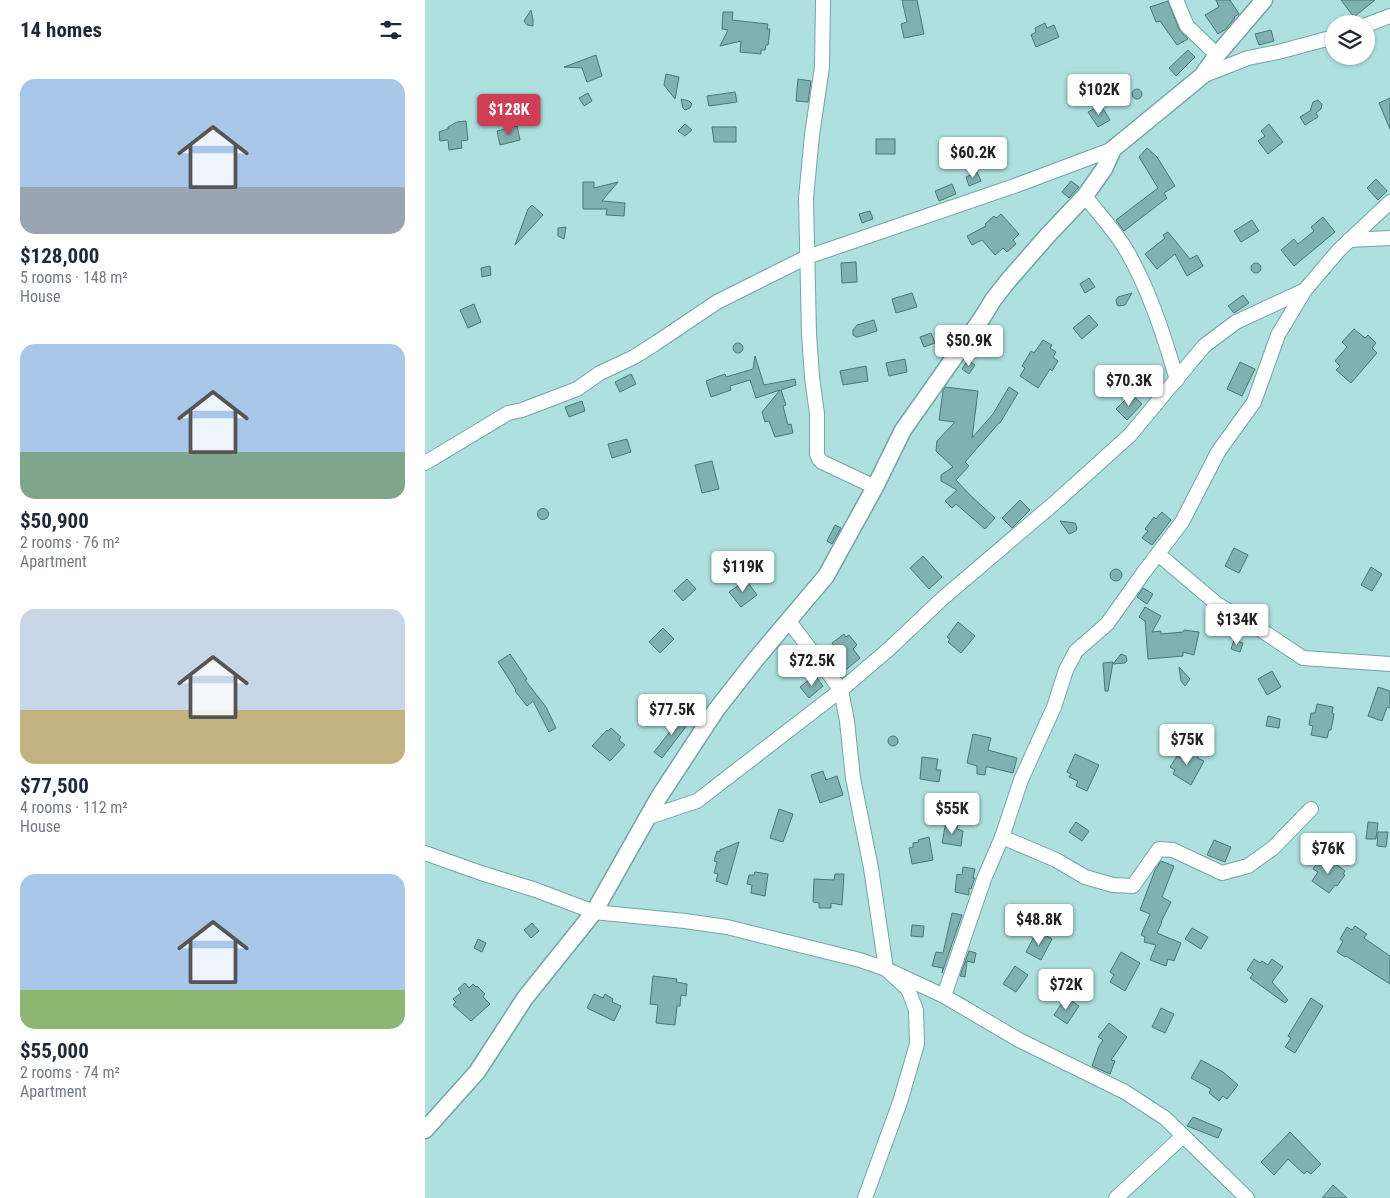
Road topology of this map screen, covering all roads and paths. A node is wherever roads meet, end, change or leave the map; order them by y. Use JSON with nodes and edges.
{"nodes":[{"id":1,"x":823,"y":0,"type":"edge"},
{"id":2,"x":1176,"y":0,"type":"edge"},
{"id":3,"x":1264,"y":0,"type":"edge"},
{"id":4,"x":1390,"y":16,"type":"edge"},
{"id":5,"x":1375,"y":22,"type":"edge"},
{"id":6,"x":1325,"y":39,"type":"edge"},
{"id":7,"x":1217,"y":55,"type":"junction"},
{"id":8,"x":1202,"y":76,"type":"junction"},
{"id":9,"x":1113,"y":149,"type":"junction"},
{"id":10,"x":1085,"y":196,"type":"junction"},
{"id":11,"x":1390,"y":202,"type":"edge"},
{"id":12,"x":1390,"y":238,"type":"edge"},
{"id":13,"x":1349,"y":240,"type":"junction"},
{"id":14,"x":807,"y":257,"type":"junction"},
{"id":15,"x":1305,"y":290,"type":"junction"},
{"id":16,"x":1177,"y":380,"type":"junction"},
{"id":17,"x":425,"y":463,"type":"edge"},
{"id":18,"x":875,"y":487,"type":"junction"},
{"id":19,"x":1157,"y":554,"type":"junction"},
{"id":20,"x":788,"y":620,"type":"junction"},
{"id":21,"x":1390,"y":664,"type":"edge"},
{"id":22,"x":841,"y":690,"type":"junction"},
{"id":23,"x":1311,"y":809,"type":"dead end"},
{"id":24,"x":649,"y":817,"type":"junction"},
{"id":25,"x":1002,"y":836,"type":"junction"},
{"id":26,"x":425,"y":853,"type":"edge"},
{"id":27,"x":594,"y":912,"type":"junction"},
{"id":28,"x":886,"y":969,"type":"junction"},
{"id":29,"x":944,"y":996,"type":"junction"},
{"id":30,"x":426,"y":1127,"type":"edge"},
{"id":31,"x":1183,"y":1136,"type":"junction"},
{"id":32,"x":865,"y":1198,"type":"edge"},
{"id":33,"x":1117,"y":1198,"type":"edge"},
{"id":34,"x":1247,"y":1198,"type":"edge"}],
"edges":[{"from":1,"to":14,"type":"street"},
{"from":2,"to":7,"type":"street"},
{"from":3,"to":7,"type":"street"},
{"from":4,"to":5,"type":"street"},
{"from":6,"to":8,"type":"street"},
{"from":7,"to":8,"type":"street"},
{"from":8,"to":9,"type":"street"},
{"from":9,"to":10,"type":"street"},
{"from":9,"to":14,"type":"street"},
{"from":10,"to":16,"type":"street"},
{"from":10,"to":18,"type":"street"},
{"from":11,"to":13,"type":"street"},
{"from":12,"to":13,"type":"street"},
{"from":13,"to":15,"type":"street"},
{"from":14,"to":17,"type":"street"},
{"from":14,"to":18,"type":"street"},
{"from":15,"to":16,"type":"street"},
{"from":15,"to":19,"type":"street"},
{"from":16,"to":22,"type":"street"},
{"from":18,"to":20,"type":"street"},
{"from":19,"to":21,"type":"street"},
{"from":19,"to":25,"type":"street"},
{"from":20,"to":22,"type":"street"},
{"from":20,"to":24,"type":"street"},
{"from":22,"to":24,"type":"street"},
{"from":22,"to":28,"type":"street"},
{"from":23,"to":25,"type":"street"},
{"from":24,"to":27,"type":"street"},
{"from":25,"to":29,"type":"street"},
{"from":26,"to":27,"type":"street"},
{"from":27,"to":28,"type":"street"},
{"from":27,"to":30,"type":"street"},
{"from":28,"to":29,"type":"street"},
{"from":28,"to":32,"type":"street"},
{"from":29,"to":31,"type":"street"},
{"from":31,"to":33,"type":"street"},
{"from":31,"to":34,"type":"street"}]}
